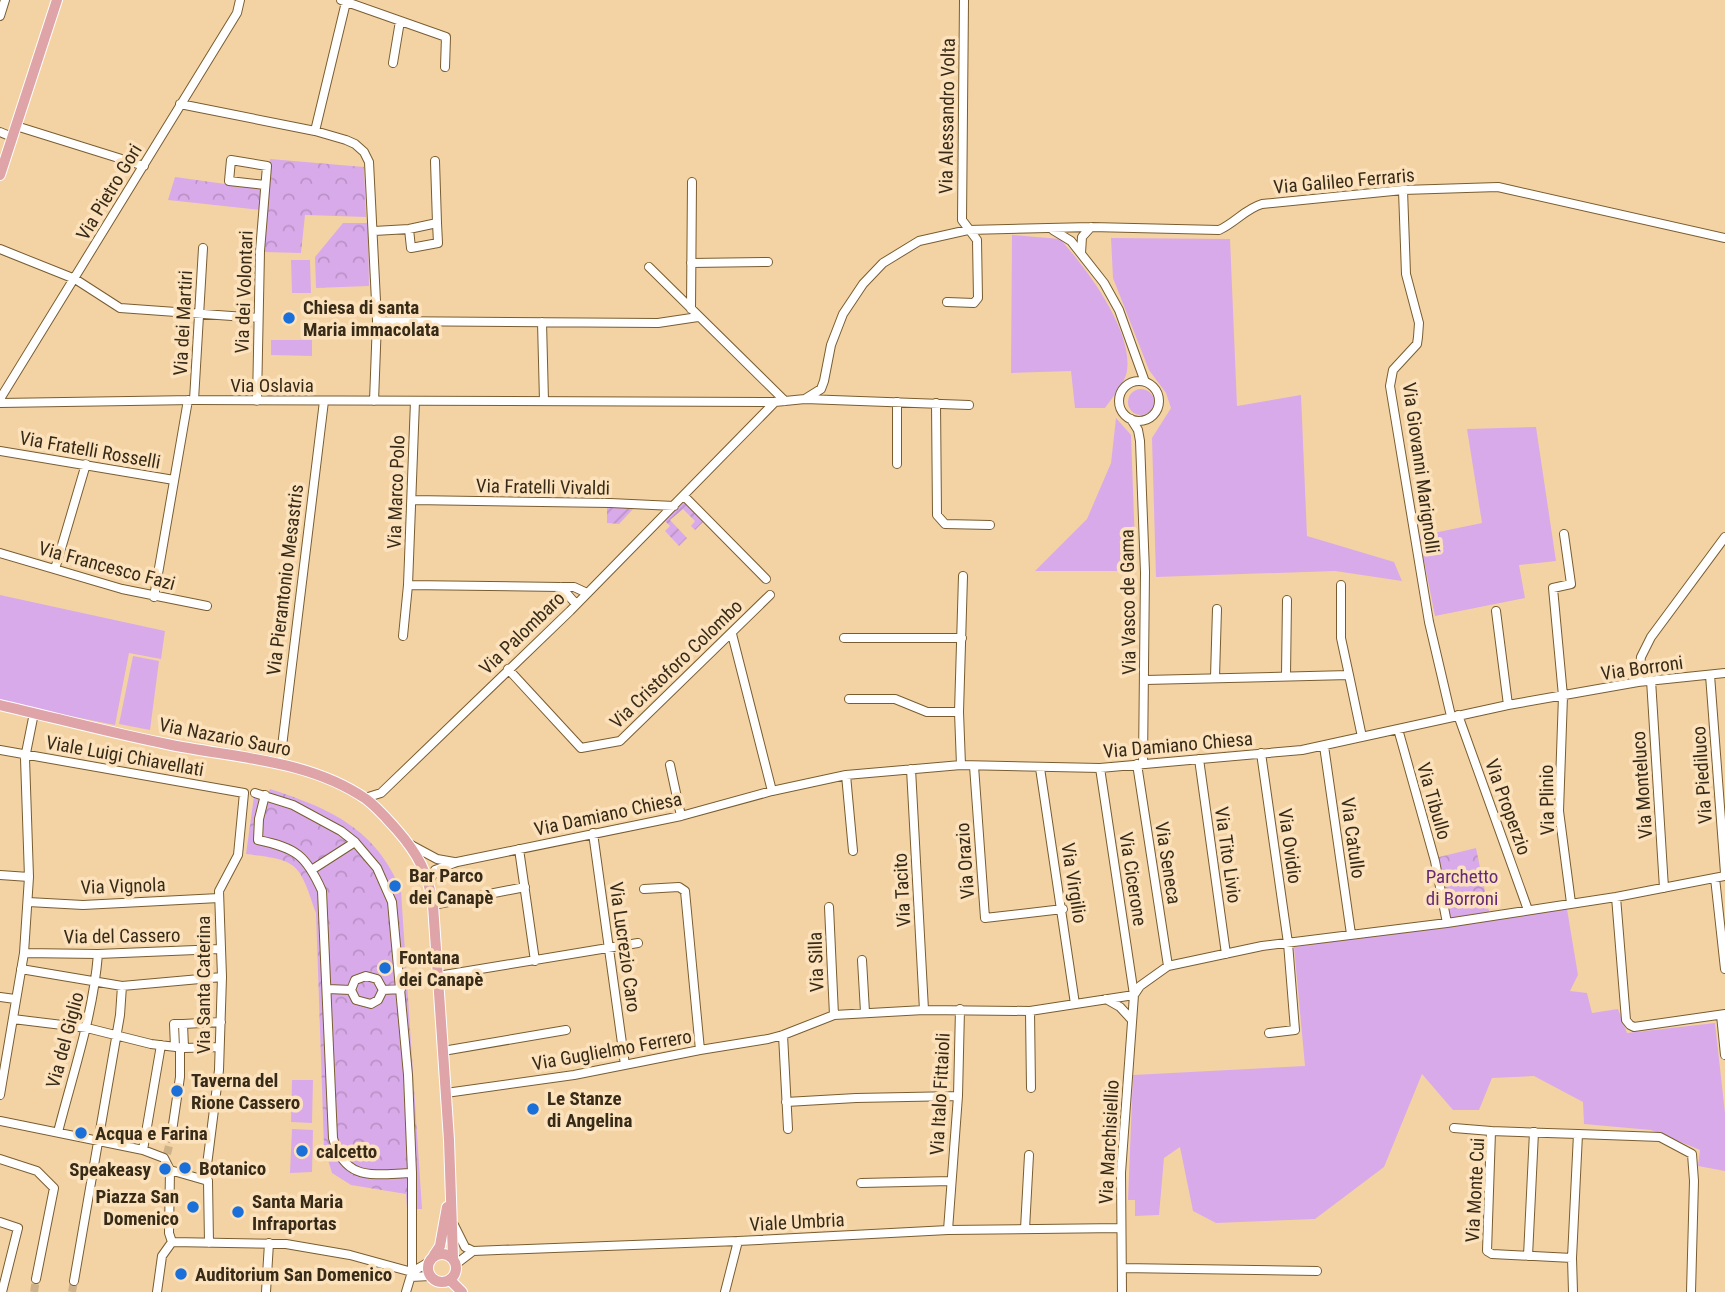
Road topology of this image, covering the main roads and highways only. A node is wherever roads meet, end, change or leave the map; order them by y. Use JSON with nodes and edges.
{"nodes":[{"id":1,"x":57,"y":0,"type":"edge"},
{"id":2,"x":0,"y":175,"type":"edge"},
{"id":3,"x":0,"y":705,"type":"edge"},
{"id":4,"x":450,"y":1187,"type":"junction"},
{"id":5,"x":431,"y":1259,"type":"junction"},
{"id":6,"x":455,"y":1261,"type":"junction"},
{"id":7,"x":440,"y":1282,"type":"edge"},
{"id":8,"x":432,"y":1292,"type":"edge"},
{"id":9,"x":462,"y":1292,"type":"edge"}],
"edges":[{"from":1,"to":2,"type":"main road"},
{"from":3,"to":4,"type":"main road","name":"Via Nazario Sauro"},
{"from":4,"to":5,"type":"main road","name":"Via Nazario Sauro"},
{"from":4,"to":6,"type":"main road","name":"Via Nazario Sauro"},
{"from":5,"to":6,"type":"main road"},
{"from":5,"to":7,"type":"main road"},
{"from":6,"to":7,"type":"main road"},
{"from":7,"to":8,"type":"main road"},
{"from":7,"to":9,"type":"main road"}]}
